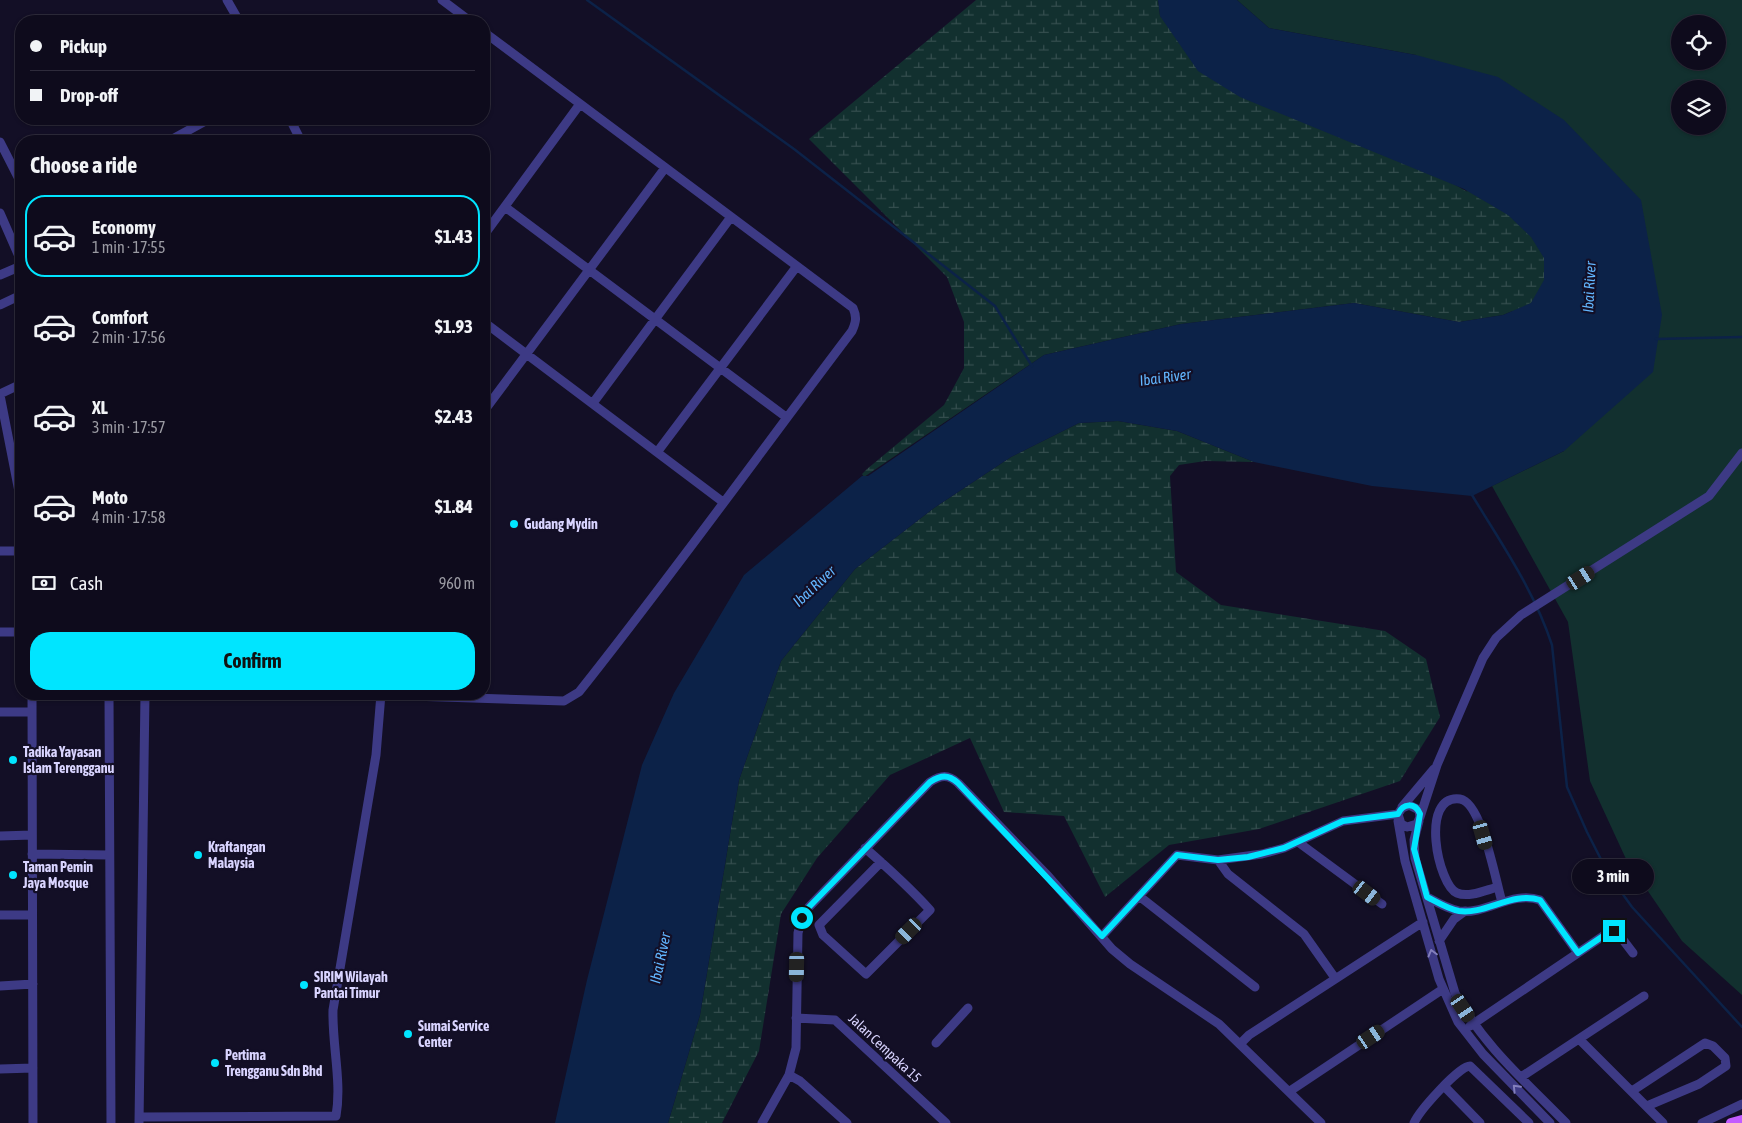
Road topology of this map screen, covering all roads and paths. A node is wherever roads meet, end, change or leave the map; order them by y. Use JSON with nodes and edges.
{"nodes":[{"id":1,"x":228,"y":0,"type":"edge"},
{"id":2,"x":442,"y":0,"type":"edge"},
{"id":3,"x":236,"y":15,"type":"edge"},
{"id":4,"x":462,"y":15,"type":"edge"},
{"id":5,"x":490,"y":36,"type":"edge"},
{"id":6,"x":580,"y":104,"type":"junction"},
{"id":7,"x":198,"y":125,"type":"edge"},
{"id":8,"x":180,"y":135,"type":"edge"},
{"id":9,"x":0,"y":142,"type":"edge"},
{"id":10,"x":665,"y":168,"type":"junction"},
{"id":11,"x":15,"y":171,"type":"edge"},
{"id":12,"x":505,"y":207,"type":"junction"},
{"id":13,"x":0,"y":213,"type":"edge"},
{"id":14,"x":731,"y":217,"type":"junction"},
{"id":15,"x":490,"y":227,"type":"edge"},
{"id":16,"x":15,"y":247,"type":"edge"},
{"id":17,"x":797,"y":266,"type":"junction"},
{"id":18,"x":15,"y":269,"type":"edge"},
{"id":19,"x":588,"y":270,"type":"junction"},
{"id":20,"x":0,"y":275,"type":"edge"},
{"id":21,"x":15,"y":298,"type":"edge"},
{"id":22,"x":0,"y":305,"type":"edge"},
{"id":23,"x":655,"y":319,"type":"junction"},
{"id":24,"x":490,"y":327,"type":"edge"},
{"id":25,"x":526,"y":354,"type":"junction"},
{"id":26,"x":720,"y":368,"type":"junction"},
{"id":27,"x":15,"y":387,"type":"edge"},
{"id":28,"x":0,"y":395,"type":"edge"},
{"id":29,"x":490,"y":403,"type":"edge"},
{"id":30,"x":593,"y":403,"type":"junction"},
{"id":31,"x":786,"y":417,"type":"junction"},
{"id":32,"x":658,"y":451,"type":"junction"},
{"id":33,"x":1742,"y":453,"type":"edge"},
{"id":34,"x":15,"y":471,"type":"edge"},
{"id":35,"x":723,"y":502,"type":"junction"},
{"id":36,"x":0,"y":551,"type":"edge"},
{"id":37,"x":15,"y":551,"type":"edge"},
{"id":38,"x":0,"y":632,"type":"edge"},
{"id":39,"x":15,"y":632,"type":"edge"},
{"id":40,"x":490,"y":698,"type":"edge"},
{"id":41,"x":32,"y":700,"type":"edge"},
{"id":42,"x":109,"y":700,"type":"edge"},
{"id":43,"x":145,"y":700,"type":"edge"},
{"id":44,"x":381,"y":700,"type":"edge"},
{"id":45,"x":0,"y":712,"type":"edge"},
{"id":46,"x":32,"y":712,"type":"junction"},
{"id":47,"x":1437,"y":765,"type":"junction"},
{"id":48,"x":1399,"y":813,"type":"junction"},
{"id":49,"x":1420,"y":819,"type":"junction"},
{"id":50,"x":0,"y":836,"type":"edge"},
{"id":51,"x":32,"y":836,"type":"junction"},
{"id":52,"x":1298,"y":842,"type":"junction"},
{"id":53,"x":865,"y":848,"type":"junction"},
{"id":54,"x":32,"y":854,"type":"junction"},
{"id":55,"x":110,"y":855,"type":"junction"},
{"id":56,"x":1218,"y":860,"type":"junction"},
{"id":57,"x":881,"y":862,"type":"junction"},
{"id":58,"x":1498,"y":887,"type":"junction"},
{"id":59,"x":1139,"y":896,"type":"junction"},
{"id":60,"x":1427,"y":897,"type":"junction"},
{"id":61,"x":1502,"y":902,"type":"junction"},
{"id":62,"x":1382,"y":904,"type":"dead end"},
{"id":63,"x":1465,"y":911,"type":"junction"},
{"id":64,"x":0,"y":914,"type":"edge"},
{"id":65,"x":32,"y":915,"type":"junction"},
{"id":66,"x":1423,"y":922,"type":"junction"},
{"id":67,"x":1102,"y":936,"type":"junction"},
{"id":68,"x":1439,"y":941,"type":"junction"},
{"id":69,"x":1578,"y":953,"type":"junction"},
{"id":70,"x":1633,"y":953,"type":"dead end"},
{"id":71,"x":1335,"y":978,"type":"junction"},
{"id":72,"x":32,"y":984,"type":"junction"},
{"id":73,"x":0,"y":986,"type":"edge"},
{"id":74,"x":1255,"y":987,"type":"dead end"},
{"id":75,"x":1443,"y":990,"type":"junction"},
{"id":76,"x":1644,"y":996,"type":"dead end"},
{"id":77,"x":968,"y":1008,"type":"dead end"},
{"id":78,"x":796,"y":1018,"type":"junction"},
{"id":79,"x":1474,"y":1023,"type":"junction"},
{"id":80,"x":1463,"y":1030,"type":"junction"},
{"id":81,"x":1579,"y":1039,"type":"junction"},
{"id":82,"x":936,"y":1043,"type":"dead end"},
{"id":83,"x":1241,"y":1043,"type":"junction"},
{"id":84,"x":33,"y":1068,"type":"junction"},
{"id":85,"x":0,"y":1069,"type":"edge"},
{"id":86,"x":789,"y":1075,"type":"junction"},
{"id":87,"x":1521,"y":1077,"type":"junction"},
{"id":88,"x":1444,"y":1086,"type":"junction"},
{"id":89,"x":1290,"y":1091,"type":"junction"},
{"id":90,"x":1632,"y":1091,"type":"junction"},
{"id":91,"x":1742,"y":1104,"type":"edge"},
{"id":92,"x":1647,"y":1106,"type":"junction"},
{"id":93,"x":1318,"y":1120,"type":"edge"},
{"id":94,"x":1742,"y":1120,"type":"edge"},
{"id":95,"x":140,"y":1121,"type":"edge"},
{"id":96,"x":33,"y":1123,"type":"edge"},
{"id":97,"x":111,"y":1123,"type":"edge"},
{"id":98,"x":762,"y":1123,"type":"edge"},
{"id":99,"x":847,"y":1123,"type":"edge"},
{"id":100,"x":946,"y":1123,"type":"edge"},
{"id":101,"x":1414,"y":1123,"type":"edge"},
{"id":102,"x":1480,"y":1123,"type":"edge"},
{"id":103,"x":1529,"y":1123,"type":"edge"},
{"id":104,"x":1550,"y":1123,"type":"edge"},
{"id":105,"x":1566,"y":1123,"type":"edge"},
{"id":106,"x":1663,"y":1123,"type":"edge"},
{"id":107,"x":1702,"y":1123,"type":"edge"},
{"id":108,"x":1731,"y":1123,"type":"edge"}],
"edges":[{"from":1,"to":3,"type":"street"},
{"from":2,"to":4,"type":"street"},
{"from":5,"to":6,"type":"street"},
{"from":6,"to":10,"type":"street"},
{"from":6,"to":12,"type":"street"},
{"from":7,"to":8,"type":"street"},
{"from":9,"to":11,"type":"street"},
{"from":10,"to":14,"type":"street"},
{"from":10,"to":19,"type":"street"},
{"from":12,"to":15,"type":"street"},
{"from":12,"to":19,"type":"street"},
{"from":13,"to":16,"type":"street"},
{"from":14,"to":17,"type":"street"},
{"from":14,"to":23,"type":"street"},
{"from":17,"to":26,"type":"street"},
{"from":17,"to":31,"type":"street"},
{"from":18,"to":20,"type":"street"},
{"from":19,"to":23,"type":"street"},
{"from":19,"to":25,"type":"street"},
{"from":21,"to":22,"type":"street"},
{"from":23,"to":26,"type":"street"},
{"from":23,"to":30,"type":"street"},
{"from":24,"to":25,"type":"street"},
{"from":25,"to":29,"type":"street"},
{"from":25,"to":30,"type":"street"},
{"from":26,"to":31,"type":"street"},
{"from":26,"to":32,"type":"street"},
{"from":27,"to":28,"type":"street"},
{"from":28,"to":34,"type":"street"},
{"from":30,"to":32,"type":"street"},
{"from":31,"to":35,"type":"street"},
{"from":32,"to":35,"type":"street"},
{"from":33,"to":47,"type":"street"},
{"from":35,"to":40,"type":"street"},
{"from":36,"to":37,"type":"street"},
{"from":38,"to":39,"type":"street"},
{"from":41,"to":46,"type":"street"},
{"from":42,"to":55,"type":"street"},
{"from":43,"to":95,"type":"street"},
{"from":44,"to":95,"type":"street"},
{"from":45,"to":46,"type":"street"},
{"from":46,"to":51,"type":"street"},
{"from":47,"to":48,"type":"street"},
{"from":47,"to":49,"type":"street"},
{"from":48,"to":49,"type":"street"},
{"from":48,"to":49,"type":"street"},
{"from":48,"to":52,"type":"street"},
{"from":48,"to":66,"type":"street"},
{"from":49,"to":60,"type":"street"},
{"from":50,"to":51,"type":"street"},
{"from":51,"to":54,"type":"street"},
{"from":52,"to":56,"type":"street"},
{"from":52,"to":62,"type":"street"},
{"from":53,"to":57,"type":"street"},
{"from":53,"to":67,"type":"street"},
{"from":53,"to":78,"type":"street"},
{"from":54,"to":55,"type":"street"},
{"from":54,"to":65,"type":"street"},
{"from":55,"to":97,"type":"street"},
{"from":56,"to":59,"type":"street"},
{"from":56,"to":71,"type":"street"},
{"from":57,"to":57,"type":"street"},
{"from":58,"to":58,"type":"street"},
{"from":58,"to":61,"type":"street"},
{"from":59,"to":67,"type":"street"},
{"from":59,"to":74,"type":"street"},
{"from":60,"to":63,"type":"street"},
{"from":60,"to":68,"type":"street"},
{"from":61,"to":63,"type":"street"},
{"from":61,"to":69,"type":"street"},
{"from":63,"to":68,"type":"street"},
{"from":64,"to":65,"type":"street"},
{"from":65,"to":72,"type":"street"},
{"from":66,"to":71,"type":"street"},
{"from":75,"to":66,"type":"street","one_way":true},
{"from":67,"to":83,"type":"street"},
{"from":68,"to":79,"type":"street"},
{"from":69,"to":70,"type":"street"},
{"from":69,"to":79,"type":"street"},
{"from":71,"to":83,"type":"street"},
{"from":72,"to":73,"type":"street"},
{"from":72,"to":84,"type":"street"},
{"from":75,"to":80,"type":"street"},
{"from":75,"to":89,"type":"street"},
{"from":76,"to":81,"type":"street"},
{"from":77,"to":82,"type":"street"},
{"from":78,"to":86,"type":"street"},
{"from":78,"to":100,"type":"street","name":"Jalan Cempaka 15"},
{"from":79,"to":80,"type":"street"},
{"from":79,"to":87,"type":"street"},
{"from":104,"to":80,"type":"street","one_way":true},
{"from":81,"to":87,"type":"street"},
{"from":81,"to":90,"type":"street"},
{"from":83,"to":89,"type":"street"},
{"from":84,"to":85,"type":"street"},
{"from":84,"to":96,"type":"street"},
{"from":86,"to":98,"type":"street"},
{"from":86,"to":99,"type":"street"},
{"from":87,"to":105,"type":"street"},
{"from":88,"to":101,"type":"street"},
{"from":88,"to":102,"type":"street"},
{"from":88,"to":103,"type":"street"},
{"from":89,"to":93,"type":"street"},
{"from":90,"to":92,"type":"street"},
{"from":90,"to":92,"type":"street"},
{"from":91,"to":107,"type":"street"},
{"from":92,"to":106,"type":"street"},
{"from":94,"to":108,"type":"main road"}]}
